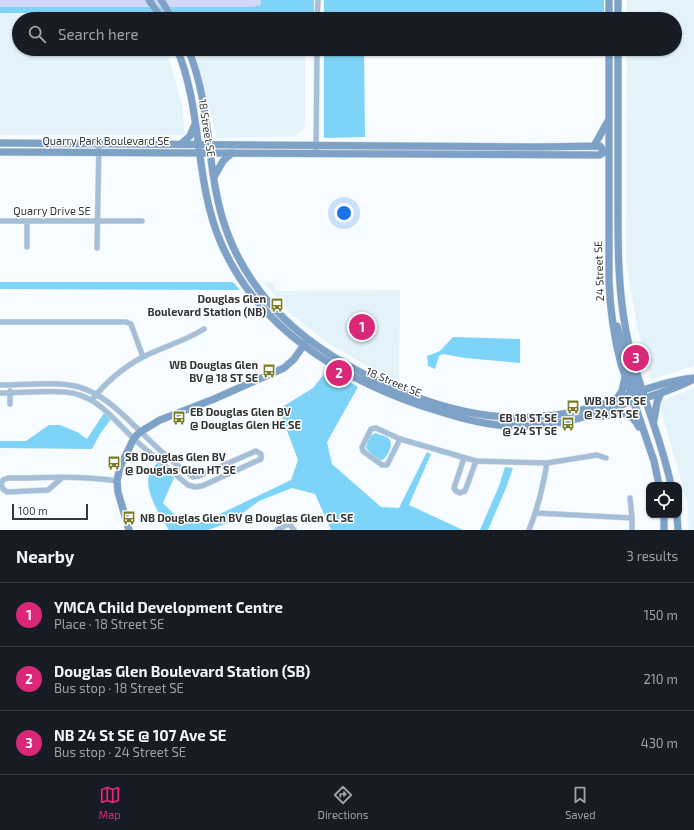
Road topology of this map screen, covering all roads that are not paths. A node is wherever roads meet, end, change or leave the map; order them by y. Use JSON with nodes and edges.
{"nodes":[{"id":1,"x":149,"y":0,"type":"edge"},
{"id":2,"x":161,"y":0,"type":"edge"},
{"id":3,"x":318,"y":0,"type":"edge"},
{"id":4,"x":609,"y":0,"type":"edge"},
{"id":5,"x":618,"y":0,"type":"edge"},
{"id":6,"x":157,"y":12,"type":"edge"},
{"id":7,"x":169,"y":12,"type":"edge"},
{"id":8,"x":318,"y":12,"type":"edge"},
{"id":9,"x":609,"y":12,"type":"edge"},
{"id":10,"x":618,"y":12,"type":"edge"},
{"id":11,"x":179,"y":56,"type":"edge"},
{"id":12,"x":191,"y":56,"type":"edge"},
{"id":13,"x":317,"y":56,"type":"edge"},
{"id":14,"x":609,"y":56,"type":"edge"},
{"id":15,"x":618,"y":56,"type":"edge"},
{"id":16,"x":609,"y":119,"type":"junction"},
{"id":17,"x":196,"y":120,"type":"junction"},
{"id":18,"x":0,"y":143,"type":"edge"},
{"id":19,"x":99,"y":143,"type":"junction"},
{"id":20,"x":181,"y":144,"type":"junction"},
{"id":21,"x":199,"y":144,"type":"junction"},
{"id":22,"x":315,"y":146,"type":"junction"},
{"id":23,"x":434,"y":146,"type":"junction"},
{"id":24,"x":594,"y":146,"type":"junction"},
{"id":25,"x":210,"y":149,"type":"junction"},
{"id":26,"x":98,"y":151,"type":"junction"},
{"id":27,"x":0,"y":152,"type":"edge"},
{"id":28,"x":607,"y":152,"type":"junction"},
{"id":29,"x":200,"y":153,"type":"junction"},
{"id":30,"x":232,"y":153,"type":"junction"},
{"id":31,"x":316,"y":154,"type":"junction"},
{"id":32,"x":434,"y":154,"type":"junction"},
{"id":33,"x":214,"y":177,"type":"junction"},
{"id":34,"x":0,"y":221,"type":"edge"},
{"id":35,"x":27,"y":221,"type":"junction"},
{"id":36,"x":98,"y":221,"type":"junction"},
{"id":37,"x":142,"y":221,"type":"dead end"},
{"id":38,"x":28,"y":247,"type":"dead end"},
{"id":39,"x":97,"y":248,"type":"dead end"},
{"id":40,"x":612,"y":314,"type":"junction"},
{"id":41,"x":0,"y":322,"type":"edge"},
{"id":42,"x":204,"y":329,"type":"dead end"},
{"id":43,"x":308,"y":339,"type":"junction"},
{"id":44,"x":303,"y":345,"type":"junction"},
{"id":45,"x":143,"y":357,"type":"junction"},
{"id":46,"x":625,"y":376,"type":"junction"},
{"id":47,"x":694,"y":379,"type":"edge"},
{"id":48,"x":0,"y":385,"type":"edge"},
{"id":49,"x":10,"y":385,"type":"junction"},
{"id":50,"x":0,"y":393,"type":"edge"},
{"id":51,"x":10,"y":393,"type":"junction"},
{"id":52,"x":661,"y":393,"type":"junction"},
{"id":53,"x":97,"y":394,"type":"junction"},
{"id":54,"x":636,"y":394,"type":"junction"},
{"id":55,"x":645,"y":398,"type":"junction"},
{"id":56,"x":92,"y":400,"type":"junction"},
{"id":57,"x":615,"y":400,"type":"junction"},
{"id":58,"x":10,"y":404,"type":"dead end"},
{"id":59,"x":592,"y":415,"type":"junction"},
{"id":60,"x":654,"y":423,"type":"junction"},
{"id":61,"x":140,"y":432,"type":"junction"},
{"id":62,"x":134,"y":438,"type":"junction"},
{"id":63,"x":400,"y":439,"type":"junction"},
{"id":64,"x":648,"y":443,"type":"junction"},
{"id":65,"x":464,"y":458,"type":"junction"},
{"id":66,"x":606,"y":458,"type":"dead end"},
{"id":67,"x":476,"y":461,"type":"junction"},
{"id":68,"x":226,"y":463,"type":"junction"},
{"id":69,"x":547,"y":463,"type":"junction"},
{"id":70,"x":231,"y":472,"type":"junction"},
{"id":71,"x":193,"y":477,"type":"junction"},
{"id":72,"x":62,"y":478,"type":"junction"},
{"id":73,"x":117,"y":481,"type":"junction"},
{"id":74,"x":658,"y":482,"type":"edge"},
{"id":75,"x":670,"y":482,"type":"edge"},
{"id":76,"x":188,"y":485,"type":"junction"},
{"id":77,"x":630,"y":498,"type":"dead end"},
{"id":78,"x":536,"y":513,"type":"junction"},
{"id":79,"x":632,"y":518,"type":"junction"},
{"id":80,"x":664,"y":518,"type":"edge"},
{"id":81,"x":677,"y":518,"type":"edge"},
{"id":82,"x":279,"y":529,"type":"edge"},
{"id":83,"x":129,"y":530,"type":"edge"},
{"id":84,"x":294,"y":530,"type":"edge"},
{"id":85,"x":529,"y":530,"type":"edge"},
{"id":86,"x":632,"y":530,"type":"edge"},
{"id":87,"x":664,"y":530,"type":"edge"},
{"id":88,"x":678,"y":530,"type":"edge"}],
"edges":[{"from":1,"to":6,"type":"main road"},
{"from":2,"to":7,"type":"main road"},
{"from":3,"to":8,"type":"street"},
{"from":4,"to":9,"type":"main road"},
{"from":5,"to":10,"type":"main road"},
{"from":11,"to":17,"type":"main road","name":"18 Street SE"},
{"from":12,"to":25,"type":"main road","name":"18 Street SE"},
{"from":13,"to":22,"type":"street"},
{"from":14,"to":16,"type":"main road","name":"24 Street SE"},
{"from":15,"to":54,"type":"main road","name":"24 Street SE"},
{"from":16,"to":24,"type":"main road"},
{"from":16,"to":28,"type":"main road","name":"24 Street SE"},
{"from":17,"to":20,"type":"main road"},
{"from":17,"to":21,"type":"main road","name":"18 Street SE"},
{"from":18,"to":19,"type":"main road","name":"Quarry Park Boulevard SE"},
{"from":19,"to":20,"type":"main road","name":"Quarry Park Boulevard SE"},
{"from":19,"to":26,"type":"street","name":"Quarry Drive SE"},
{"from":20,"to":21,"type":"main road","name":"Quarry Park Boulevard SE"},
{"from":21,"to":25,"type":"main road","name":"Quarry Park Boulevard SE"},
{"from":21,"to":29,"type":"main road","name":"18 Street SE"},
{"from":22,"to":23,"type":"main road"},
{"from":22,"to":25,"type":"main road"},
{"from":22,"to":31,"type":"street"},
{"from":23,"to":24,"type":"main road"},
{"from":23,"to":32,"type":"main road"},
{"from":24,"to":28,"type":"main road"},
{"from":25,"to":29,"type":"main road","name":"Quarry Park Boulevard SE"},
{"from":25,"to":30,"type":"main road"},
{"from":25,"to":33,"type":"main road","name":"18 Street SE"},
{"from":26,"to":27,"type":"main road","name":"Quarry Park Boulevard SE"},
{"from":26,"to":29,"type":"main road","name":"Quarry Park Boulevard SE"},
{"from":26,"to":36,"type":"street","name":"Quarry Drive SE"},
{"from":28,"to":32,"type":"main road"},
{"from":28,"to":40,"type":"main road","name":"24 Street SE"},
{"from":29,"to":44,"type":"main road","name":"18 Street SE"},
{"from":30,"to":31,"type":"main road"},
{"from":30,"to":33,"type":"main road"},
{"from":31,"to":32,"type":"main road"},
{"from":33,"to":43,"type":"main road","name":"18 Street SE"},
{"from":34,"to":35,"type":"street","name":"Quarry Drive SE"},
{"from":35,"to":36,"type":"street","name":"Quarry Drive SE"},
{"from":35,"to":38,"type":"street"},
{"from":36,"to":37,"type":"street"},
{"from":36,"to":39,"type":"street"},
{"from":40,"to":46,"type":"main road","name":"24 Street SE"},
{"from":40,"to":54,"type":"main road"},
{"from":41,"to":45,"type":"street"},
{"from":42,"to":45,"type":"street"},
{"from":43,"to":44,"type":"main road"},
{"from":43,"to":57,"type":"main road","name":"18 Street SE"},
{"from":44,"to":59,"type":"main road","name":"18 Street SE"},
{"from":44,"to":61,"type":"main road"},
{"from":45,"to":53,"type":"street"},
{"from":46,"to":54,"type":"main road","name":"24 Street SE"},
{"from":46,"to":57,"type":"main road"},
{"from":47,"to":52,"type":"main road","name":"18 Street SE"},
{"from":47,"to":54,"type":"main road"},
{"from":48,"to":49,"type":"street"},
{"from":49,"to":51,"type":"street"},
{"from":49,"to":53,"type":"street"},
{"from":50,"to":51,"type":"street"},
{"from":51,"to":56,"type":"street"},
{"from":51,"to":58,"type":"street"},
{"from":52,"to":55,"type":"main road","name":"18 Street SE"},
{"from":52,"to":60,"type":"main road"},
{"from":53,"to":56,"type":"street"},
{"from":53,"to":61,"type":"street"},
{"from":54,"to":55,"type":"main road","name":"18 Street SE"},
{"from":54,"to":55,"type":"main road","name":"24 Street SE"},
{"from":54,"to":57,"type":"main road","name":"18 Street SE"},
{"from":54,"to":59,"type":"main road","name":"18 Street SE"},
{"from":54,"to":64,"type":"main road","name":"24 Street SE"},
{"from":55,"to":60,"type":"main road","name":"24 Street SE"},
{"from":56,"to":62,"type":"street"},
{"from":59,"to":64,"type":"main road"},
{"from":60,"to":75,"type":"main road","name":"24 Street SE"},
{"from":61,"to":62,"type":"main road"},
{"from":61,"to":71,"type":"street"},
{"from":62,"to":73,"type":"main road"},
{"from":62,"to":76,"type":"street"},
{"from":63,"to":63,"type":"street"},
{"from":63,"to":65,"type":"street"},
{"from":64,"to":74,"type":"main road","name":"24 Street SE"},
{"from":65,"to":67,"type":"street"},
{"from":65,"to":67,"type":"street"},
{"from":66,"to":69,"type":"street"},
{"from":67,"to":69,"type":"street"},
{"from":68,"to":70,"type":"street"},
{"from":68,"to":70,"type":"street"},
{"from":68,"to":71,"type":"street"},
{"from":69,"to":78,"type":"street"},
{"from":70,"to":76,"type":"street"},
{"from":71,"to":76,"type":"street"},
{"from":72,"to":72,"type":"street"},
{"from":72,"to":73,"type":"street"},
{"from":73,"to":83,"type":"main road"},
{"from":77,"to":79,"type":"street"},
{"from":78,"to":79,"type":"street"},
{"from":78,"to":85,"type":"street"},
{"from":79,"to":86,"type":"street"},
{"from":80,"to":87,"type":"main road"},
{"from":81,"to":88,"type":"main road"},
{"from":82,"to":84,"type":"street"}]}
